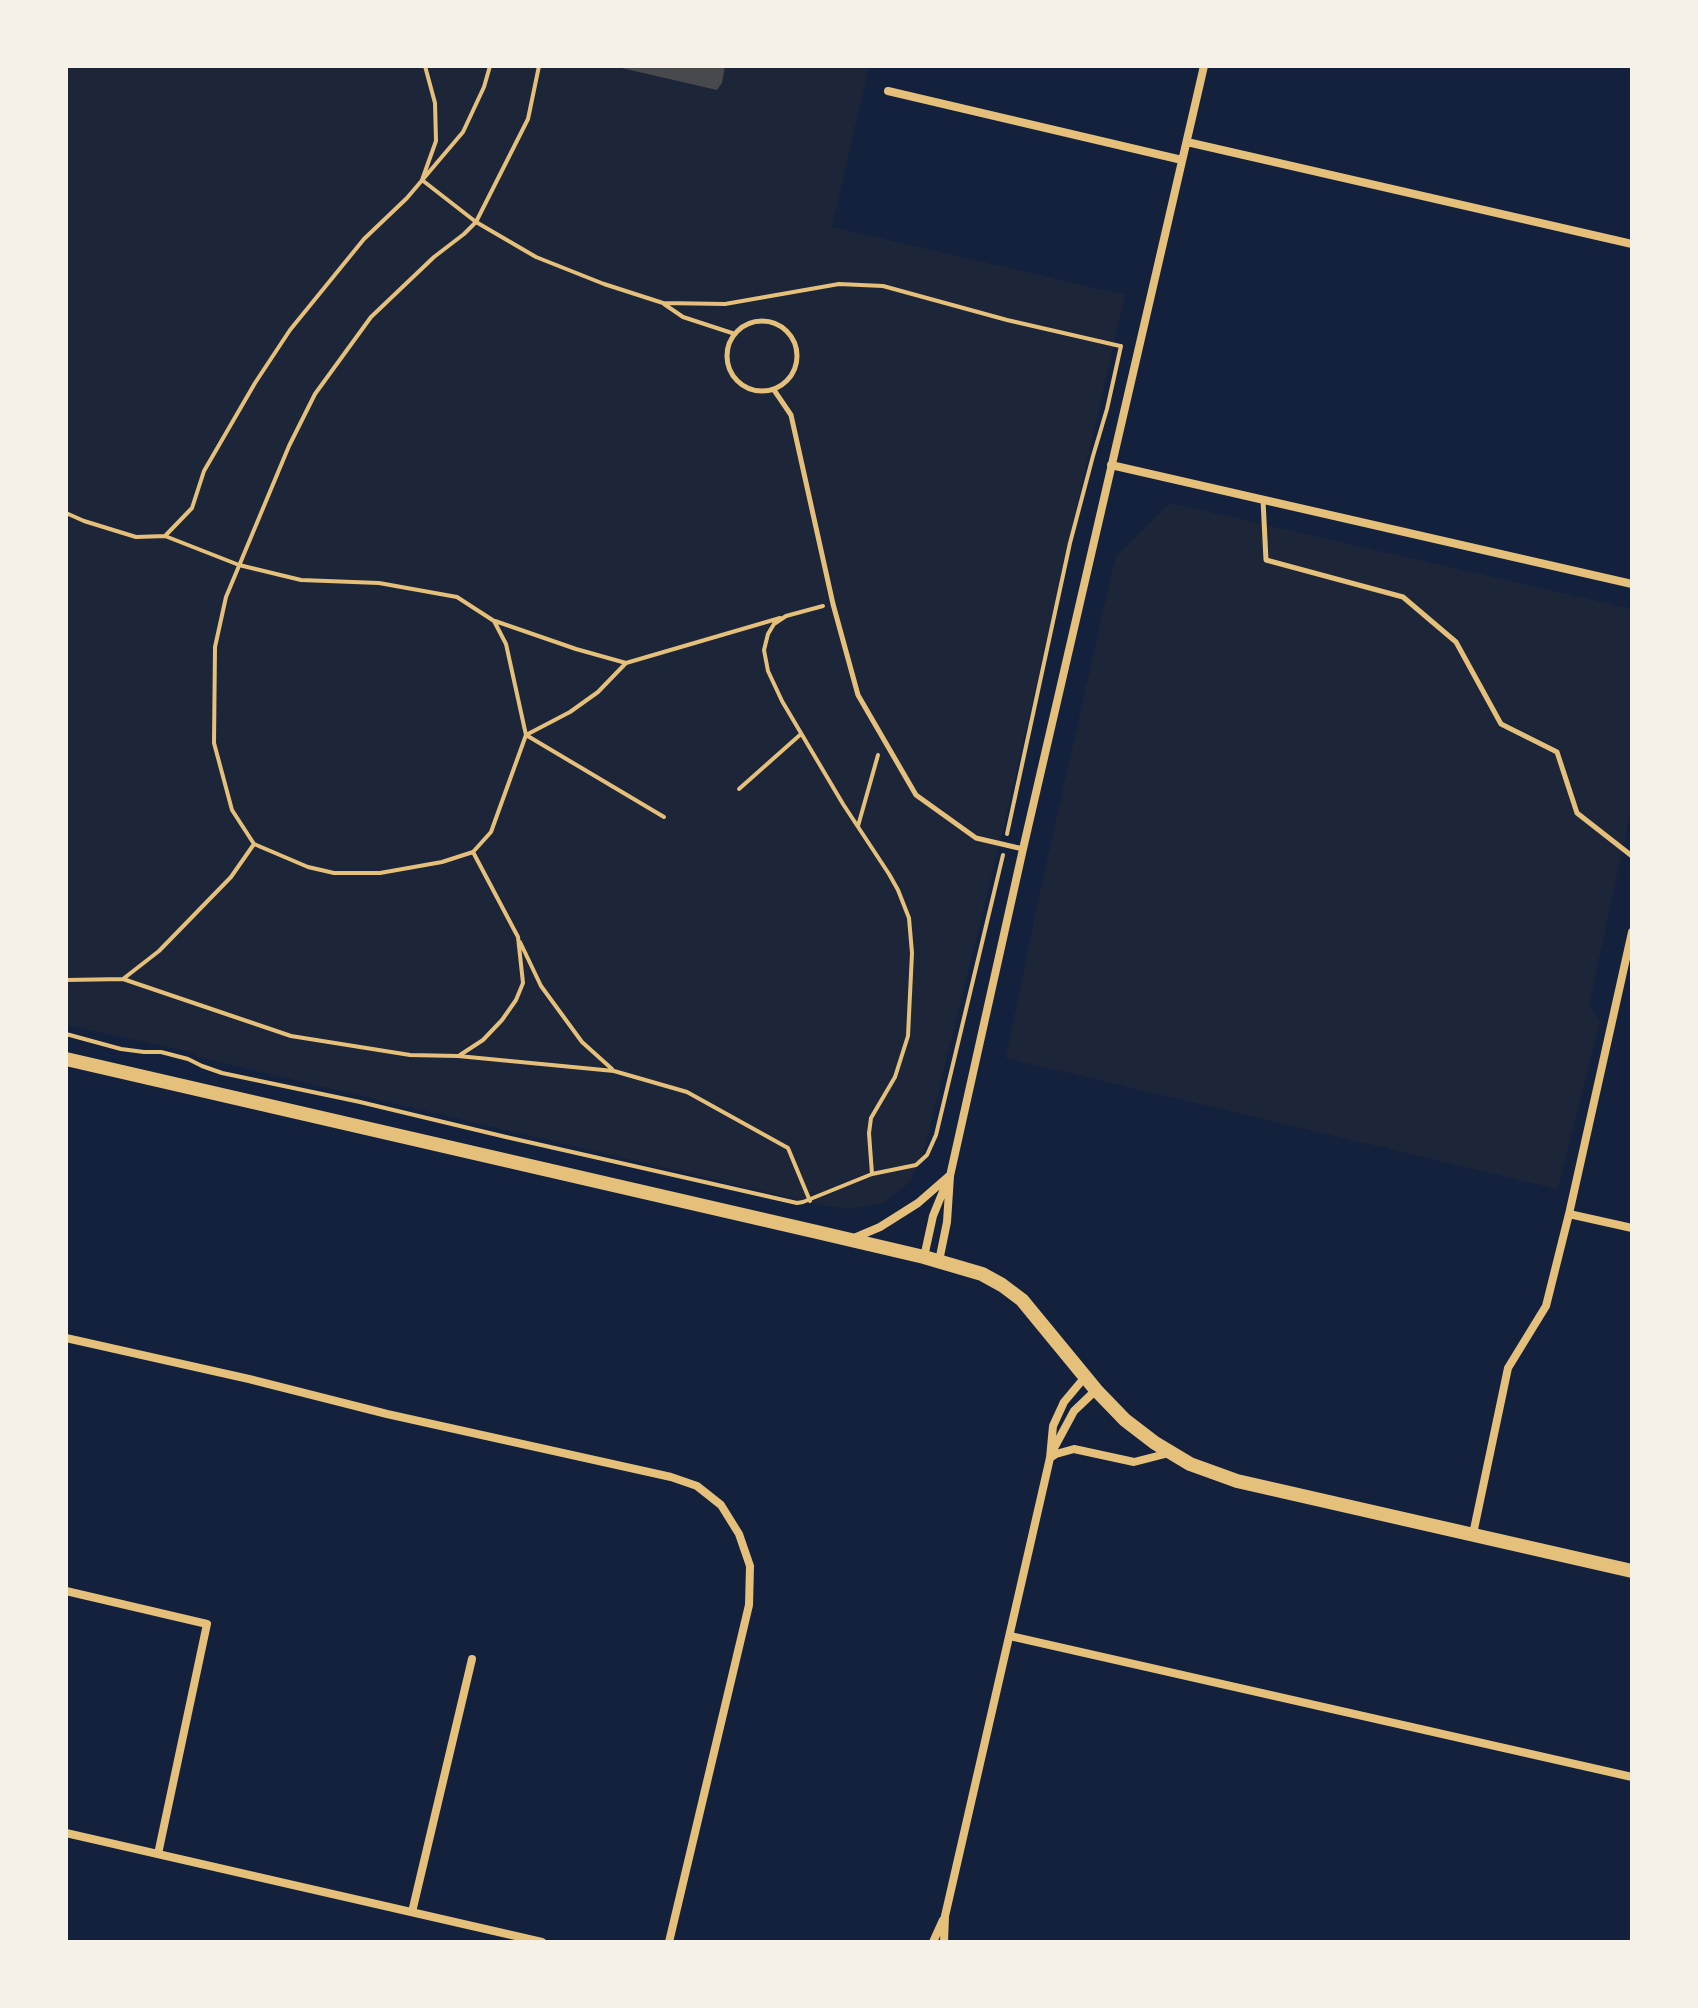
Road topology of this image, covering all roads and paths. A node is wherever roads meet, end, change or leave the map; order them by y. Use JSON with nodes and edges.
{"nodes":[{"id":1,"x":425,"y":66,"type":"edge"},
{"id":2,"x":490,"y":66,"type":"edge"},
{"id":3,"x":539,"y":66,"type":"edge"},
{"id":4,"x":1204,"y":66,"type":"edge"},
{"id":5,"x":888,"y":91,"type":"dead end"},
{"id":6,"x":1187,"y":142,"type":"junction"},
{"id":7,"x":1182,"y":160,"type":"junction"},
{"id":8,"x":422,"y":180,"type":"junction"},
{"id":9,"x":476,"y":222,"type":"junction"},
{"id":10,"x":1632,"y":244,"type":"edge"},
{"id":11,"x":663,"y":303,"type":"junction"},
{"id":12,"x":735,"y":334,"type":"junction"},
{"id":13,"x":1121,"y":346,"type":"junction"},
{"id":14,"x":1139,"y":351,"type":"junction"},
{"id":15,"x":774,"y":390,"type":"junction"},
{"id":16,"x":1111,"y":465,"type":"junction"},
{"id":17,"x":1263,"y":500,"type":"junction"},
{"id":18,"x":66,"y":513,"type":"edge"},
{"id":19,"x":165,"y":536,"type":"junction"},
{"id":20,"x":239,"y":565,"type":"junction"},
{"id":21,"x":1632,"y":584,"type":"edge"},
{"id":22,"x":833,"y":604,"type":"junction"},
{"id":23,"x":786,"y":616,"type":"junction"},
{"id":24,"x":494,"y":621,"type":"junction"},
{"id":25,"x":626,"y":663,"type":"junction"},
{"id":26,"x":801,"y":734,"type":"dead end"},
{"id":27,"x":526,"y":735,"type":"junction"},
{"id":28,"x":883,"y":738,"type":"junction"},
{"id":29,"x":739,"y":789,"type":"dead end"},
{"id":30,"x":664,"y":817,"type":"dead end"},
{"id":31,"x":858,"y":826,"type":"dead end"},
{"id":32,"x":254,"y":844,"type":"junction"},
{"id":33,"x":1005,"y":845,"type":"junction"},
{"id":34,"x":1023,"y":849,"type":"junction"},
{"id":35,"x":473,"y":852,"type":"junction"},
{"id":36,"x":1632,"y":856,"type":"edge"},
{"id":37,"x":1632,"y":932,"type":"edge"},
{"id":38,"x":518,"y":937,"type":"junction"},
{"id":39,"x":123,"y":979,"type":"junction"},
{"id":40,"x":66,"y":980,"type":"edge"},
{"id":41,"x":66,"y":1034,"type":"edge"},
{"id":42,"x":458,"y":1056,"type":"junction"},
{"id":43,"x":66,"y":1059,"type":"edge"},
{"id":44,"x":614,"y":1071,"type":"junction"},
{"id":45,"x":872,"y":1174,"type":"junction"},
{"id":46,"x":950,"y":1176,"type":"junction"},
{"id":47,"x":810,"y":1201,"type":"junction"},
{"id":48,"x":1569,"y":1214,"type":"junction"},
{"id":49,"x":1632,"y":1228,"type":"edge"},
{"id":50,"x":850,"y":1240,"type":"junction"},
{"id":51,"x":931,"y":1259,"type":"junction"},
{"id":52,"x":66,"y":1338,"type":"edge"},
{"id":53,"x":1085,"y":1377,"type":"junction"},
{"id":54,"x":1096,"y":1390,"type":"junction"},
{"id":55,"x":1170,"y":1453,"type":"junction"},
{"id":56,"x":1050,"y":1458,"type":"junction"},
{"id":57,"x":1473,"y":1534,"type":"junction"},
{"id":58,"x":1632,"y":1571,"type":"edge"},
{"id":59,"x":66,"y":1591,"type":"edge"},
{"id":60,"x":1010,"y":1636,"type":"junction"},
{"id":61,"x":472,"y":1659,"type":"dead end"},
{"id":62,"x":1632,"y":1777,"type":"edge"},
{"id":63,"x":66,"y":1833,"type":"edge"},
{"id":64,"x":158,"y":1854,"type":"junction"},
{"id":65,"x":412,"y":1912,"type":"junction"},
{"id":66,"x":945,"y":1916,"type":"junction"},
{"id":67,"x":542,"y":1942,"type":"edge"},
{"id":68,"x":669,"y":1942,"type":"edge"},
{"id":69,"x":933,"y":1942,"type":"edge"},
{"id":70,"x":944,"y":1942,"type":"edge"}],
"edges":[{"from":1,"to":8,"type":"path"},
{"from":2,"to":8,"type":"path"},
{"from":3,"to":9,"type":"path"},
{"from":4,"to":6,"type":"street"},
{"from":5,"to":7,"type":"street"},
{"from":6,"to":7,"type":"street"},
{"from":6,"to":10,"type":"street"},
{"from":7,"to":14,"type":"street"},
{"from":8,"to":9,"type":"path"},
{"from":8,"to":19,"type":"path"},
{"from":9,"to":11,"type":"path"},
{"from":9,"to":20,"type":"path"},
{"from":11,"to":12,"type":"path"},
{"from":11,"to":13,"type":"path"},
{"from":12,"to":15,"type":"lane"},
{"from":12,"to":15,"type":"lane"},
{"from":13,"to":14,"type":"path"},
{"from":13,"to":33,"type":"path"},
{"from":14,"to":16,"type":"street"},
{"from":15,"to":22,"type":"lane"},
{"from":16,"to":17,"type":"street"},
{"from":16,"to":34,"type":"street"},
{"from":17,"to":21,"type":"street"},
{"from":17,"to":36,"type":"lane"},
{"from":18,"to":19,"type":"path"},
{"from":19,"to":20,"type":"path"},
{"from":20,"to":24,"type":"path"},
{"from":20,"to":32,"type":"path"},
{"from":22,"to":23,"type":"path"},
{"from":22,"to":28,"type":"lane"},
{"from":23,"to":25,"type":"path"},
{"from":23,"to":45,"type":"path"},
{"from":24,"to":25,"type":"path"},
{"from":24,"to":27,"type":"path"},
{"from":25,"to":27,"type":"path"},
{"from":26,"to":29,"type":"path"},
{"from":27,"to":30,"type":"path"},
{"from":27,"to":35,"type":"path"},
{"from":28,"to":31,"type":"path"},
{"from":28,"to":33,"type":"lane"},
{"from":32,"to":35,"type":"path"},
{"from":32,"to":39,"type":"path"},
{"from":33,"to":34,"type":"lane"},
{"from":33,"to":45,"type":"path"},
{"from":34,"to":46,"type":"street"},
{"from":35,"to":38,"type":"path"},
{"from":37,"to":48,"type":"street"},
{"from":38,"to":42,"type":"path"},
{"from":38,"to":44,"type":"path"},
{"from":39,"to":40,"type":"path"},
{"from":39,"to":42,"type":"path"},
{"from":41,"to":47,"type":"path"},
{"from":42,"to":44,"type":"path"},
{"from":43,"to":50,"type":"main road"},
{"from":44,"to":47,"type":"path"},
{"from":45,"to":47,"type":"path"},
{"from":46,"to":50,"type":"street"},
{"from":46,"to":51,"type":"street"},
{"from":46,"to":51,"type":"street"},
{"from":48,"to":49,"type":"street"},
{"from":48,"to":57,"type":"street"},
{"from":50,"to":51,"type":"main road"},
{"from":51,"to":53,"type":"main road"},
{"from":52,"to":68,"type":"street"},
{"from":53,"to":54,"type":"main road"},
{"from":53,"to":56,"type":"street"},
{"from":54,"to":55,"type":"main road"},
{"from":54,"to":56,"type":"street"},
{"from":55,"to":56,"type":"street"},
{"from":55,"to":57,"type":"main road"},
{"from":56,"to":60,"type":"street"},
{"from":57,"to":58,"type":"main road"},
{"from":59,"to":64,"type":"street"},
{"from":60,"to":62,"type":"street"},
{"from":60,"to":66,"type":"street"},
{"from":61,"to":65,"type":"street"},
{"from":63,"to":64,"type":"street"},
{"from":64,"to":65,"type":"street"},
{"from":65,"to":67,"type":"street"},
{"from":66,"to":69,"type":"street"},
{"from":66,"to":70,"type":"street"}]}
